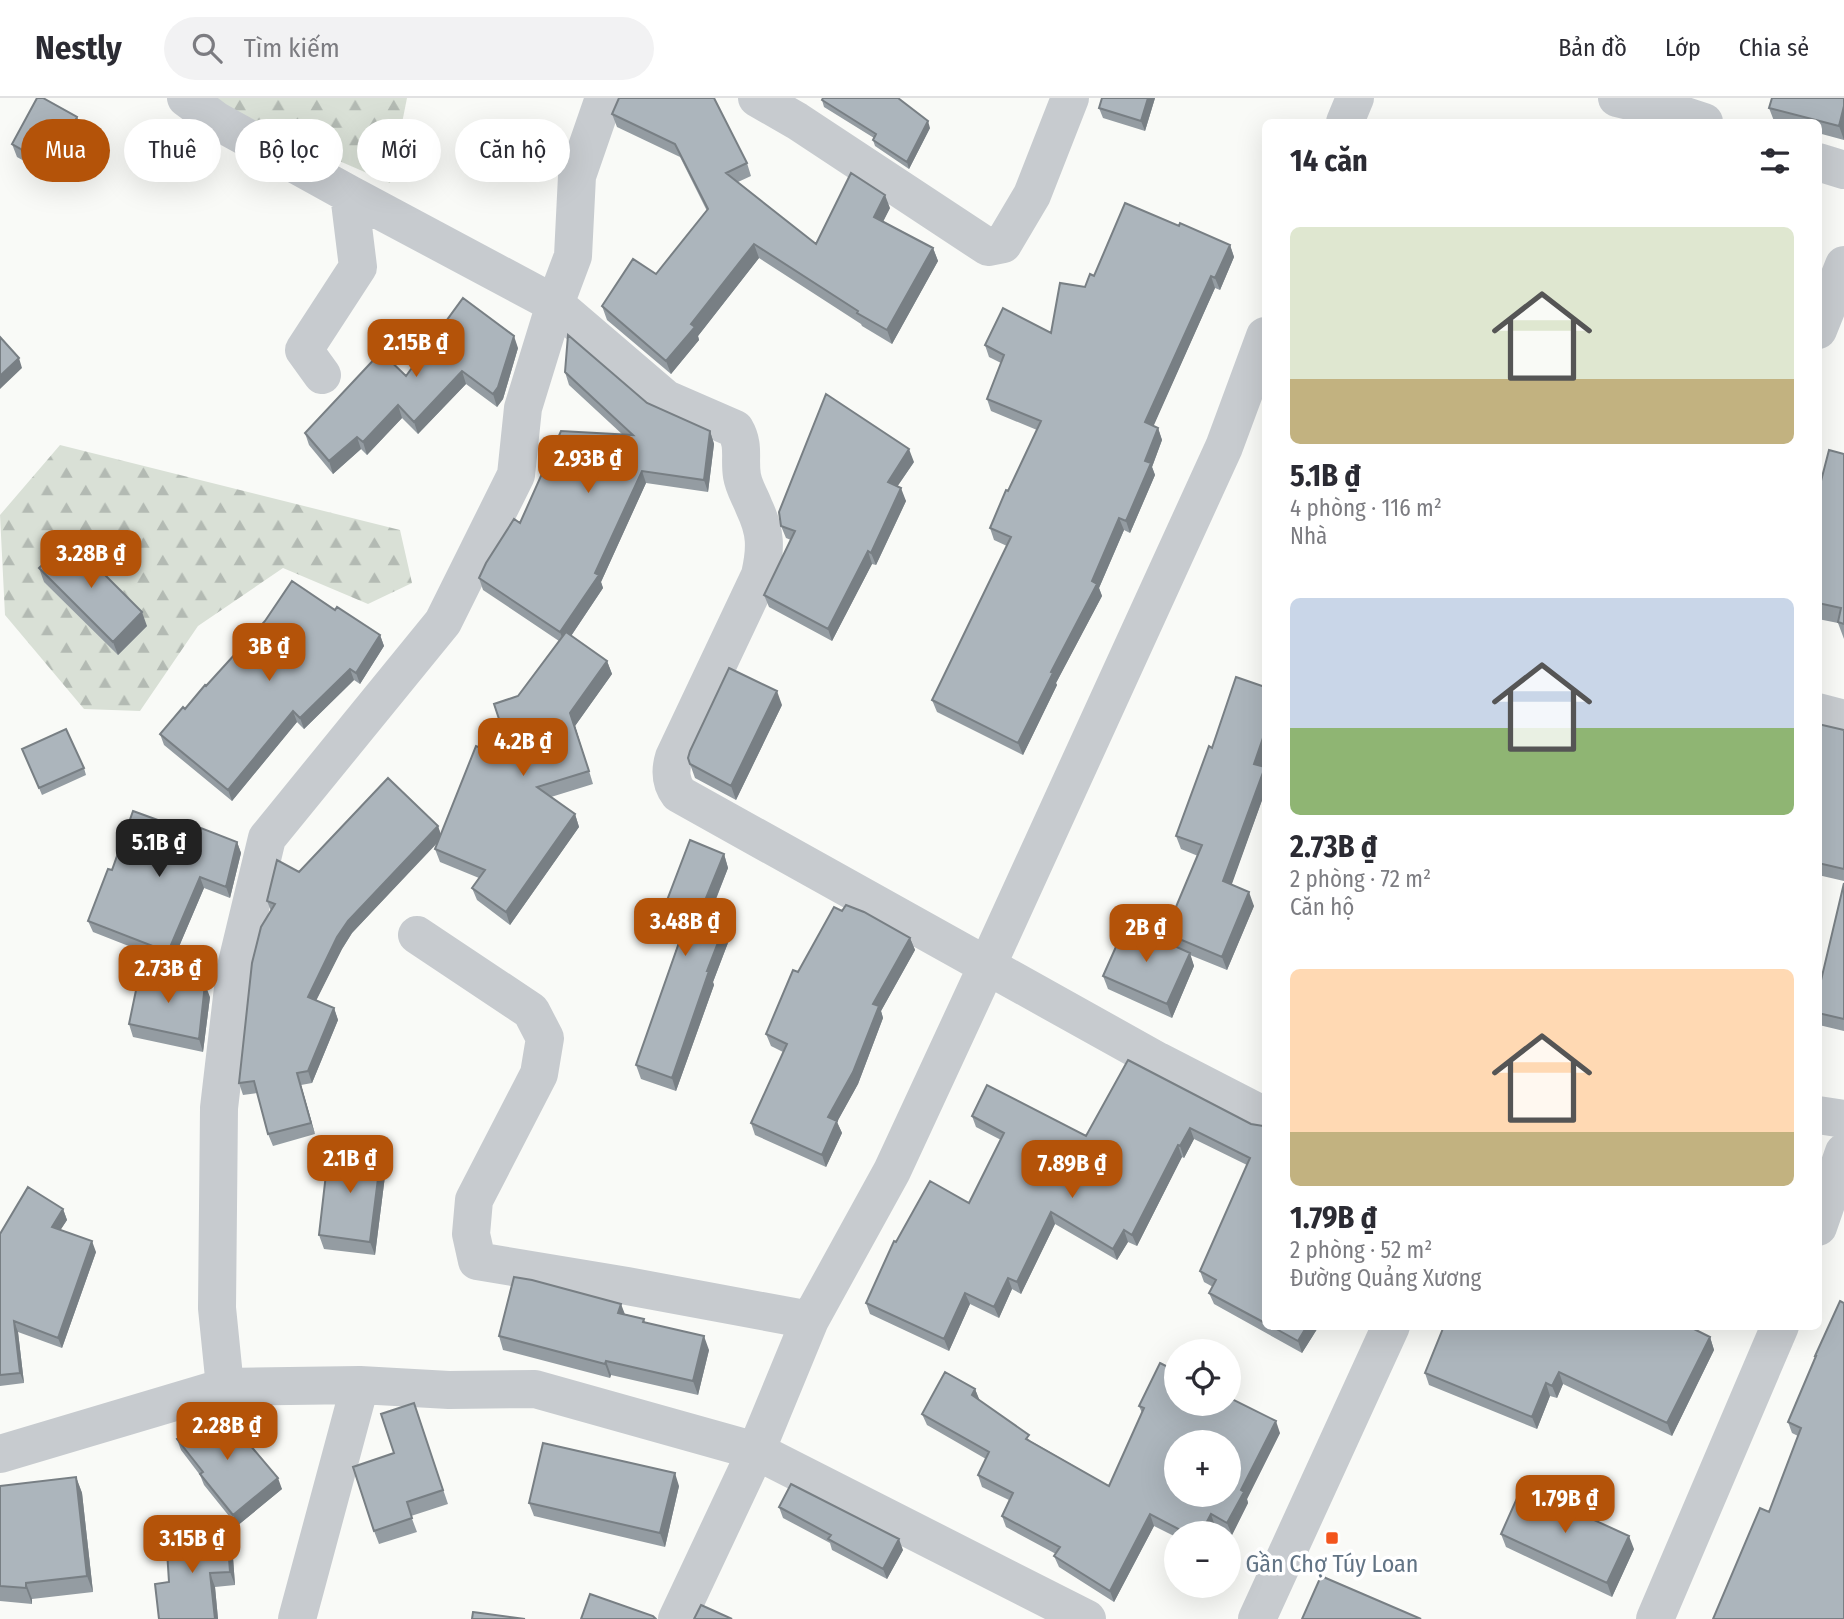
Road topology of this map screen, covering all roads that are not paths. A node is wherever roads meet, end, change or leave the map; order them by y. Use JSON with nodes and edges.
{"nodes":[{"id":1,"x":186,"y":98,"type":"edge"},
{"id":2,"x":604,"y":98,"type":"edge"},
{"id":3,"x":757,"y":98,"type":"edge"},
{"id":4,"x":1070,"y":98,"type":"edge"},
{"id":5,"x":1355,"y":98,"type":"edge"},
{"id":6,"x":1617,"y":98,"type":"edge"},
{"id":7,"x":1346,"y":119,"type":"edge"},
{"id":8,"x":1695,"y":119,"type":"edge"},
{"id":9,"x":1822,"y":163,"type":"edge"},
{"id":10,"x":1844,"y":170,"type":"edge"},
{"id":11,"x":349,"y":194,"type":"junction"},
{"id":12,"x":1841,"y":278,"type":"edge"},
{"id":13,"x":555,"y":304,"type":"junction"},
{"id":14,"x":1822,"y":321,"type":"edge"},
{"id":15,"x":1262,"y":345,"type":"edge"},
{"id":16,"x":322,"y":375,"type":"dead end"},
{"id":17,"x":1822,"y":713,"type":"edge"},
{"id":18,"x":1844,"y":719,"type":"edge"},
{"id":19,"x":417,"y":935,"type":"dead end"},
{"id":20,"x":987,"y":967,"type":"junction"},
{"id":21,"x":1262,"y":1114,"type":"edge"},
{"id":22,"x":1822,"y":1116,"type":"edge"},
{"id":23,"x":1844,"y":1119,"type":"edge"},
{"id":24,"x":1844,"y":1152,"type":"edge"},
{"id":25,"x":1822,"y":1215,"type":"edge"},
{"id":26,"x":810,"y":1320,"type":"junction"},
{"id":27,"x":1389,"y":1330,"type":"edge"},
{"id":28,"x":1778,"y":1330,"type":"edge"},
{"id":29,"x":360,"y":1385,"type":"junction"},
{"id":30,"x":225,"y":1387,"type":"junction"},
{"id":31,"x":756,"y":1451,"type":"junction"},
{"id":32,"x":0,"y":1454,"type":"edge"},
{"id":33,"x":297,"y":1619,"type":"edge"},
{"id":34,"x":677,"y":1619,"type":"edge"},
{"id":35,"x":1087,"y":1619,"type":"edge"},
{"id":36,"x":1257,"y":1619,"type":"edge"},
{"id":37,"x":1656,"y":1619,"type":"edge"}],
"edges":[{"from":1,"to":11,"type":"street"},
{"from":2,"to":13,"type":"street"},
{"from":3,"to":4,"type":"street"},
{"from":5,"to":7,"type":"street"},
{"from":6,"to":8,"type":"street"},
{"from":9,"to":10,"type":"street"},
{"from":11,"to":13,"type":"street"},
{"from":11,"to":16,"type":"street"},
{"from":12,"to":14,"type":"street"},
{"from":13,"to":20,"type":"street"},
{"from":13,"to":30,"type":"street"},
{"from":15,"to":20,"type":"street"},
{"from":17,"to":18,"type":"street"},
{"from":19,"to":26,"type":"street"},
{"from":20,"to":21,"type":"street"},
{"from":20,"to":26,"type":"street"},
{"from":22,"to":23,"type":"street"},
{"from":24,"to":25,"type":"street"},
{"from":26,"to":31,"type":"street"},
{"from":27,"to":36,"type":"street"},
{"from":28,"to":37,"type":"street"},
{"from":29,"to":30,"type":"street"},
{"from":29,"to":31,"type":"street"},
{"from":29,"to":33,"type":"street"},
{"from":30,"to":32,"type":"street"},
{"from":31,"to":34,"type":"street"},
{"from":31,"to":35,"type":"street"}]}
